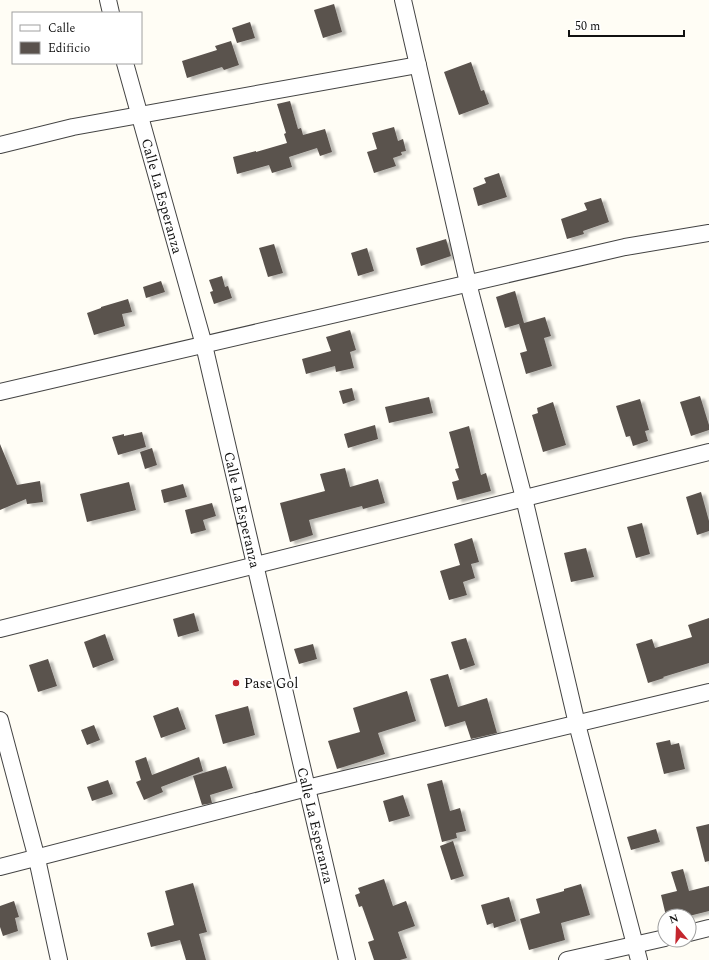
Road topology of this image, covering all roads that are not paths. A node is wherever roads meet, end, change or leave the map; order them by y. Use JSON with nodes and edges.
{"nodes":[{"id":1,"x":108,"y":0,"type":"edge"},
{"id":2,"x":403,"y":0,"type":"edge"},
{"id":3,"x":111,"y":12,"type":"edge"},
{"id":4,"x":125,"y":64,"type":"edge"},
{"id":5,"x":418,"y":65,"type":"junction"},
{"id":6,"x":139,"y":116,"type":"junction"},
{"id":7,"x":0,"y":145,"type":"edge"},
{"id":8,"x":709,"y":233,"type":"edge"},
{"id":9,"x":468,"y":283,"type":"junction"},
{"id":10,"x":204,"y":345,"type":"junction"},
{"id":11,"x":0,"y":392,"type":"edge"},
{"id":12,"x":709,"y":452,"type":"edge"},
{"id":13,"x":524,"y":498,"type":"junction"},
{"id":14,"x":256,"y":565,"type":"junction"},
{"id":15,"x":0,"y":629,"type":"edge"},
{"id":16,"x":709,"y":692,"type":"edge"},
{"id":17,"x":0,"y":720,"type":"edge"},
{"id":18,"x":577,"y":724,"type":"junction"},
{"id":19,"x":307,"y":788,"type":"junction"},
{"id":20,"x":37,"y":859,"type":"junction"},
{"id":21,"x":0,"y":867,"type":"edge"},
{"id":22,"x":709,"y":928,"type":"edge"},
{"id":23,"x":697,"y":931,"type":"edge"},
{"id":24,"x":657,"y":942,"type":"edge"},
{"id":25,"x":637,"y":952,"type":"edge"},
{"id":26,"x":59,"y":960,"type":"edge"},
{"id":27,"x":347,"y":960,"type":"edge"},
{"id":28,"x":568,"y":960,"type":"edge"}],
"edges":[{"from":1,"to":3,"type":"street"},
{"from":2,"to":5,"type":"street"},
{"from":4,"to":6,"type":"street","name":"Calle La Esperanza"},
{"from":5,"to":6,"type":"street"},
{"from":5,"to":9,"type":"street"},
{"from":6,"to":7,"type":"street"},
{"from":6,"to":10,"type":"street","name":"Calle La Esperanza"},
{"from":8,"to":9,"type":"street"},
{"from":9,"to":10,"type":"street"},
{"from":9,"to":13,"type":"street"},
{"from":10,"to":11,"type":"street"},
{"from":10,"to":14,"type":"street","name":"Calle La Esperanza"},
{"from":12,"to":13,"type":"street"},
{"from":13,"to":14,"type":"street"},
{"from":13,"to":18,"type":"street"},
{"from":14,"to":15,"type":"street"},
{"from":14,"to":19,"type":"street","name":"Calle La Esperanza"},
{"from":16,"to":18,"type":"street"},
{"from":17,"to":20,"type":"street"},
{"from":18,"to":19,"type":"street"},
{"from":18,"to":25,"type":"street"},
{"from":19,"to":20,"type":"street"},
{"from":19,"to":27,"type":"street","name":"Calle La Esperanza"},
{"from":20,"to":21,"type":"street"},
{"from":20,"to":26,"type":"street"},
{"from":22,"to":23,"type":"street"},
{"from":24,"to":25,"type":"street"},
{"from":25,"to":28,"type":"street"}]}
